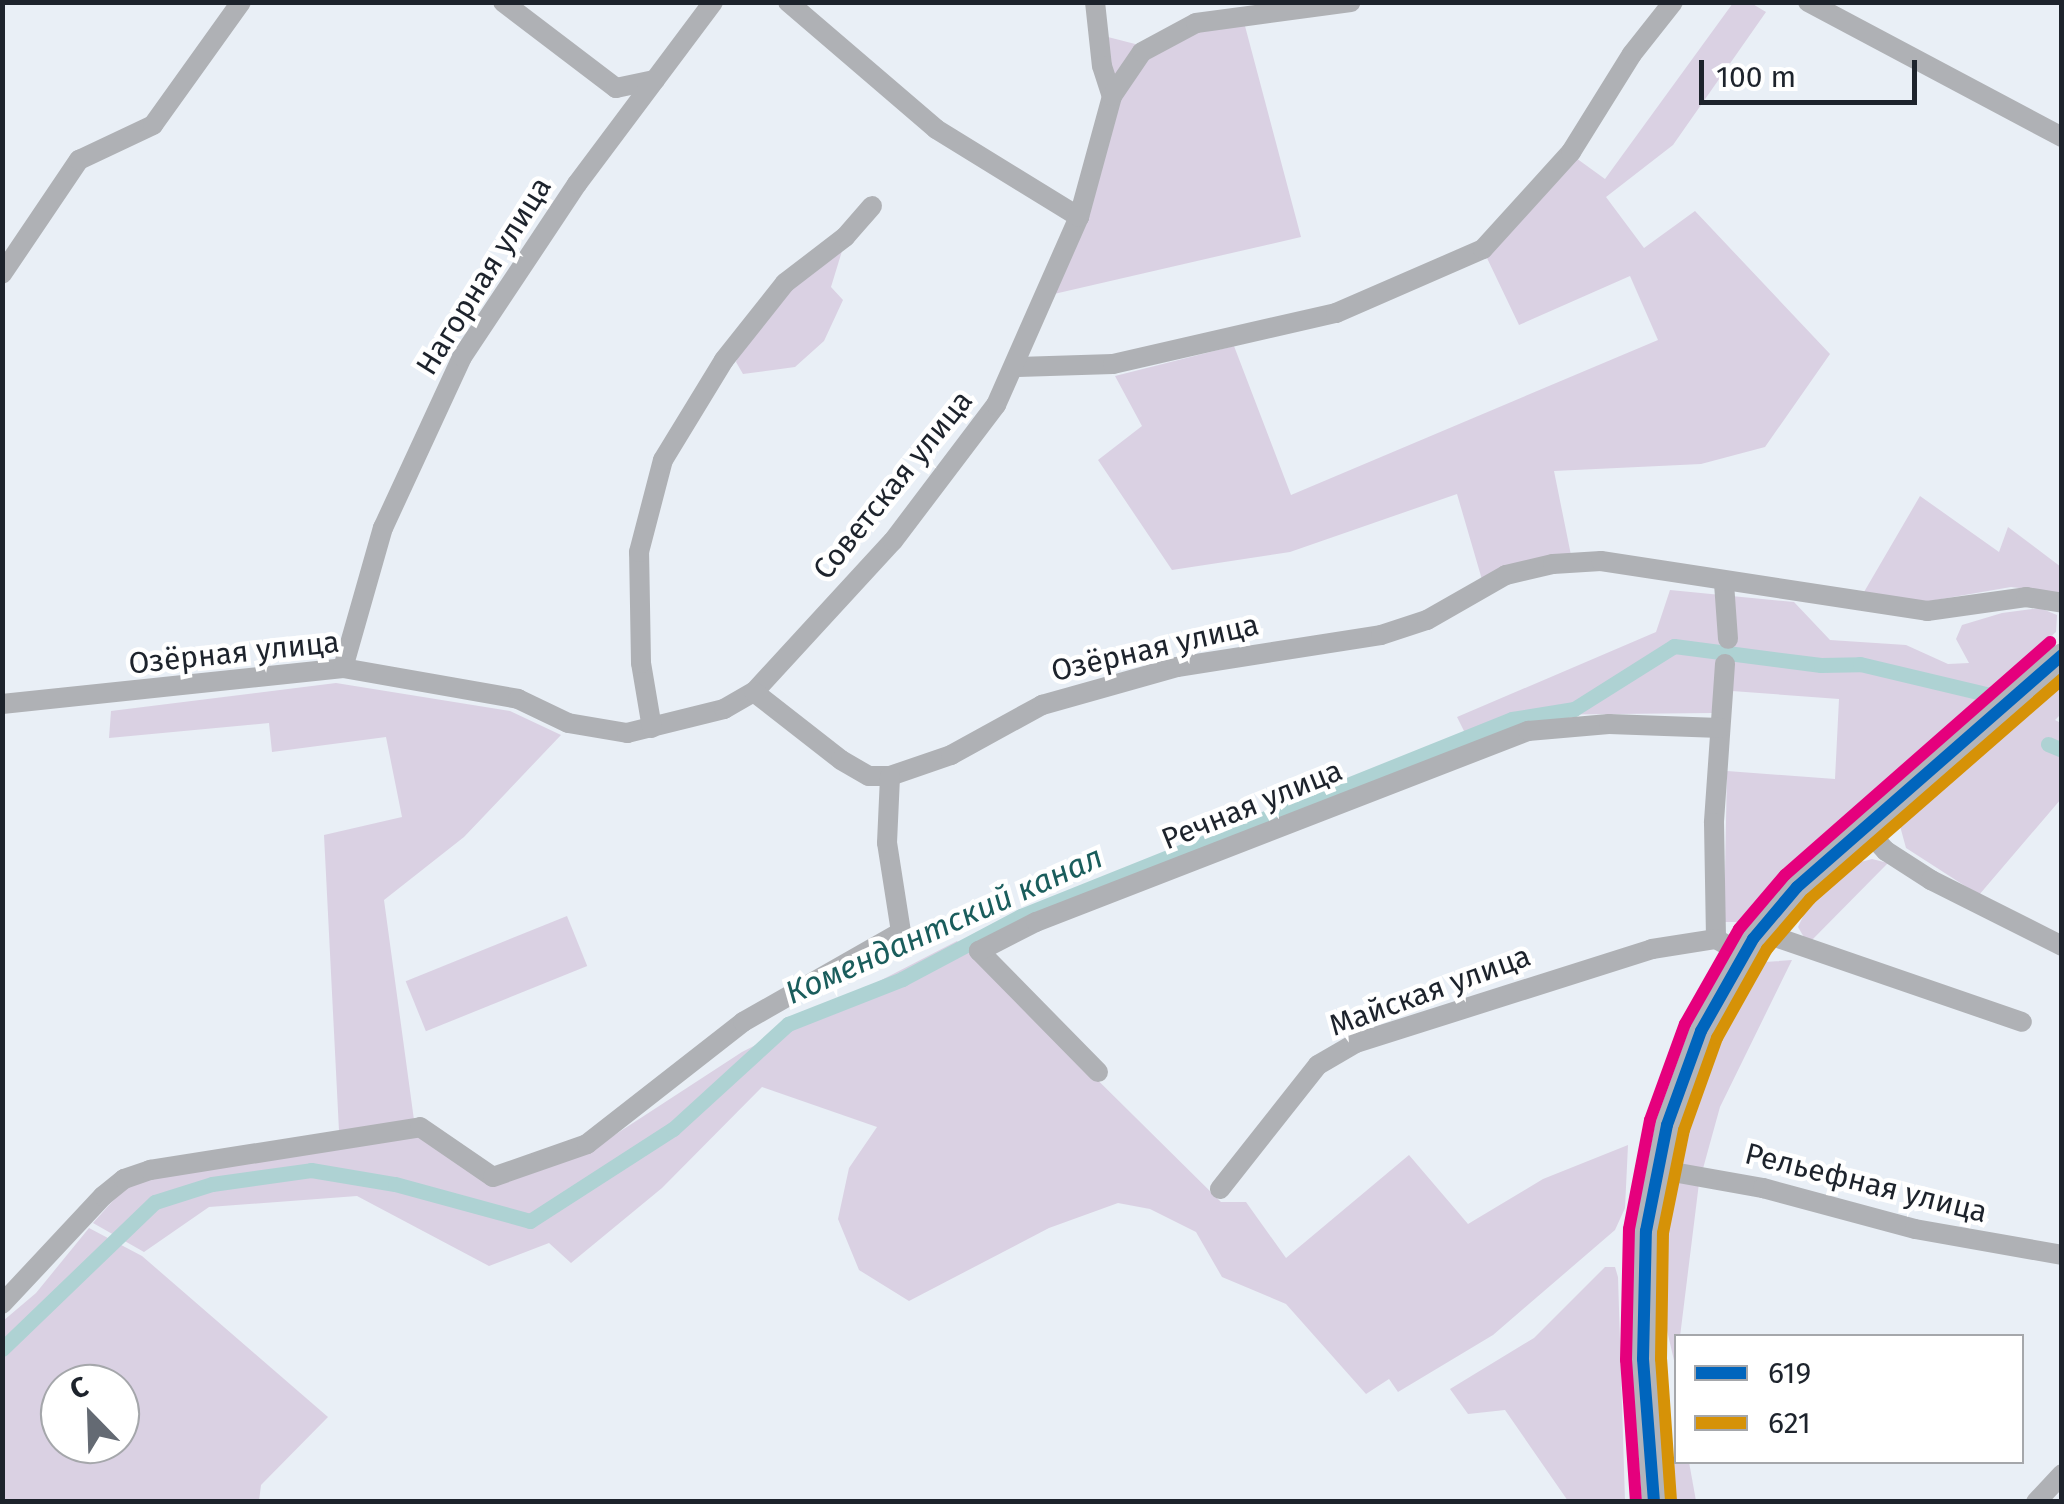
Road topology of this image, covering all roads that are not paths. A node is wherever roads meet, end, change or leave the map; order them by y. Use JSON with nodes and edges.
{"nodes":[{"id":1,"x":241,"y":2,"type":"edge"},
{"id":2,"x":504,"y":2,"type":"edge"},
{"id":3,"x":713,"y":2,"type":"edge"},
{"id":4,"x":788,"y":2,"type":"edge"},
{"id":5,"x":1094,"y":2,"type":"edge"},
{"id":6,"x":1351,"y":2,"type":"edge"},
{"id":7,"x":1674,"y":2,"type":"edge"},
{"id":8,"x":1808,"y":2,"type":"edge"},
{"id":9,"x":655,"y":80,"type":"junction"},
{"id":10,"x":1112,"y":96,"type":"junction"},
{"id":11,"x":2062,"y":138,"type":"edge"},
{"id":12,"x":872,"y":206,"type":"dead end"},
{"id":13,"x":1079,"y":217,"type":"junction"},
{"id":14,"x":2,"y":274,"type":"edge"},
{"id":15,"x":1018,"y":367,"type":"junction"},
{"id":16,"x":1724,"y":583,"type":"junction"},
{"id":17,"x":2062,"y":603,"type":"edge"},
{"id":18,"x":1728,"y":639,"type":"dead end"},
{"id":19,"x":2062,"y":655,"type":"edge"},
{"id":20,"x":1726,"y":664,"type":"dead end"},
{"id":21,"x":343,"y":668,"type":"junction"},
{"id":22,"x":754,"y":692,"type":"junction"},
{"id":23,"x":2,"y":704,"type":"edge"},
{"id":24,"x":652,"y":728,"type":"junction"},
{"id":25,"x":1720,"y":728,"type":"junction"},
{"id":26,"x":890,"y":776,"type":"junction"},
{"id":27,"x":1866,"y":829,"type":"junction"},
{"id":28,"x":1758,"y":932,"type":"junction"},
{"id":29,"x":1716,"y":940,"type":"junction"},
{"id":30,"x":2062,"y":946,"type":"edge"},
{"id":31,"x":1743,"y":954,"type":"junction"},
{"id":32,"x":2022,"y":1022,"type":"dead end"},
{"id":33,"x":1098,"y":1072,"type":"dead end"},
{"id":34,"x":1656,"y":1169,"type":"junction"},
{"id":35,"x":1220,"y":1189,"type":"dead end"},
{"id":36,"x":2062,"y":1255,"type":"edge"},
{"id":37,"x":2,"y":1304,"type":"edge"},
{"id":38,"x":2062,"y":1474,"type":"edge"},
{"id":39,"x":1654,"y":1502,"type":"edge"},
{"id":40,"x":2036,"y":1502,"type":"edge"}],
"edges":[{"from":1,"to":14,"type":"street"},
{"from":2,"to":9,"type":"street"},
{"from":3,"to":9,"type":"street","name":"Нагорная улица"},
{"from":4,"to":13,"type":"street"},
{"from":5,"to":10,"type":"street"},
{"from":6,"to":10,"type":"street","name":"Советская улица"},
{"from":7,"to":15,"type":"street"},
{"from":8,"to":11,"type":"street"},
{"from":9,"to":21,"type":"street","name":"Нагорная улица"},
{"from":10,"to":13,"type":"street","name":"Советская улица"},
{"from":12,"to":24,"type":"street"},
{"from":13,"to":15,"type":"street","name":"Советская улица"},
{"from":15,"to":22,"type":"street","name":"Советская улица"},
{"from":16,"to":17,"type":"street","name":"Озёрная улица"},
{"from":16,"to":18,"type":"street"},
{"from":16,"to":26,"type":"street","name":"Озёрная улица"},
{"from":19,"to":27,"type":"main road"},
{"from":20,"to":25,"type":"street"},
{"from":21,"to":23,"type":"street","name":"Озёрная улица"},
{"from":21,"to":24,"type":"street","name":"Озёрная улица"},
{"from":22,"to":24,"type":"street","name":"Озёрная улица"},
{"from":22,"to":26,"type":"street"},
{"from":25,"to":29,"type":"street"},
{"from":25,"to":33,"type":"street","name":"Речная улица"},
{"from":26,"to":37,"type":"street"},
{"from":27,"to":28,"type":"main road"},
{"from":27,"to":30,"type":"street"},
{"from":28,"to":31,"type":"main road"},
{"from":28,"to":32,"type":"street"},
{"from":29,"to":31,"type":"street"},
{"from":29,"to":35,"type":"street","name":"Майская улица"},
{"from":31,"to":34,"type":"main road"},
{"from":34,"to":36,"type":"street","name":"Рельефная улица"},
{"from":34,"to":39,"type":"main road"},
{"from":38,"to":40,"type":"street"}]}
